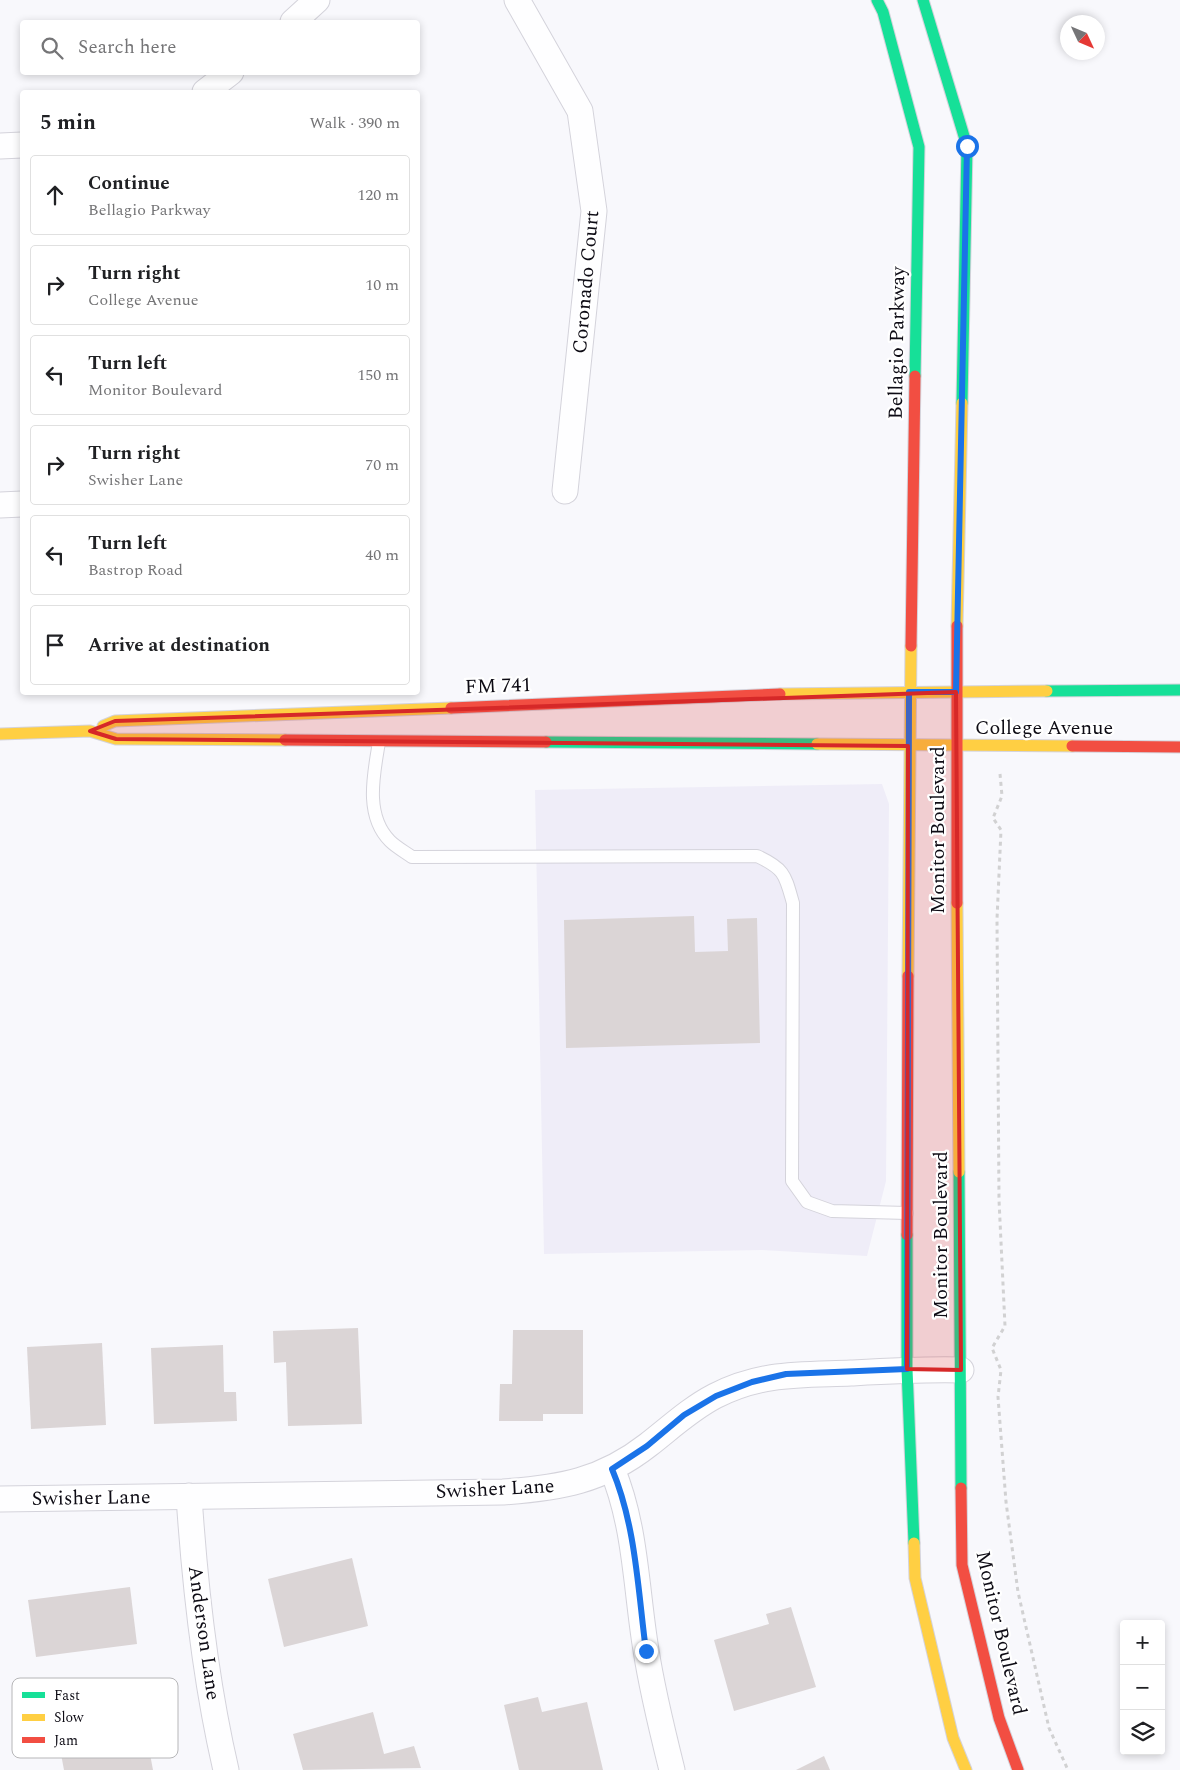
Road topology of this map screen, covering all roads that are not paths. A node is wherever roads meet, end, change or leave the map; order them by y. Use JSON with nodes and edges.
{"nodes":[{"id":1,"x":317,"y":0,"type":"edge"},
{"id":2,"x":517,"y":0,"type":"edge"},
{"id":3,"x":877,"y":0,"type":"edge"},
{"id":4,"x":923,"y":0,"type":"edge"},
{"id":5,"x":295,"y":20,"type":"edge"},
{"id":6,"x":227,"y":75,"type":"edge"},
{"id":7,"x":208,"y":90,"type":"edge"},
{"id":8,"x":20,"y":145,"type":"edge"},
{"id":9,"x":0,"y":146,"type":"edge"},
{"id":10,"x":565,"y":491,"type":"dead end"},
{"id":11,"x":20,"y":504,"type":"edge"},
{"id":12,"x":0,"y":505,"type":"edge"},
{"id":13,"x":1180,"y":690,"type":"edge"},
{"id":14,"x":909,"y":692,"type":"junction"},
{"id":15,"x":956,"y":692,"type":"junction"},
{"id":16,"x":90,"y":731,"type":"junction"},
{"id":17,"x":0,"y":734,"type":"edge"},
{"id":18,"x":379,"y":742,"type":"junction"},
{"id":19,"x":908,"y":746,"type":"junction"},
{"id":20,"x":956,"y":746,"type":"junction"},
{"id":21,"x":1180,"y":747,"type":"edge"},
{"id":22,"x":907,"y":1213,"type":"junction"},
{"id":23,"x":907,"y":1369,"type":"junction"},
{"id":24,"x":961,"y":1370,"type":"junction"},
{"id":25,"x":612,"y":1469,"type":"junction"},
{"id":26,"x":189,"y":1496,"type":"junction"},
{"id":27,"x":0,"y":1499,"type":"edge"},
{"id":28,"x":226,"y":1770,"type":"edge"},
{"id":29,"x":672,"y":1770,"type":"edge"},
{"id":30,"x":966,"y":1770,"type":"edge"},
{"id":31,"x":1018,"y":1770,"type":"edge"}],
"edges":[{"from":1,"to":5,"type":"street"},
{"from":2,"to":10,"type":"street","name":"Coronado Court"},
{"from":3,"to":14,"type":"street","name":"Bellagio Parkway"},
{"from":4,"to":15,"type":"street"},
{"from":6,"to":7,"type":"street"},
{"from":8,"to":9,"type":"street"},
{"from":11,"to":12,"type":"street"},
{"from":13,"to":15,"type":"street","name":"College Avenue","number":"FM 741"},
{"from":14,"to":15,"type":"street","name":"College Avenue","number":"FM 741"},
{"from":14,"to":16,"type":"street","name":"FM 741","number":"FM 741"},
{"from":14,"to":19,"type":"street","name":"Monitor Boulevard"},
{"from":15,"to":20,"type":"street","name":"Monitor Boulevard"},
{"from":16,"to":17,"type":"street","name":"FM 741","number":"FM 741"},
{"from":16,"to":18,"type":"street","name":"FM 741","number":"FM 741"},
{"from":18,"to":19,"type":"street","name":"FM 741","number":"FM 741"},
{"from":18,"to":22,"type":"lane"},
{"from":19,"to":20,"type":"street","name":"College Avenue","number":"FM 741"},
{"from":19,"to":22,"type":"street","name":"Monitor Boulevard"},
{"from":20,"to":21,"type":"street","name":"College Avenue","number":"FM 741"},
{"from":20,"to":24,"type":"street","name":"Monitor Boulevard"},
{"from":22,"to":23,"type":"street","name":"Monitor Boulevard"},
{"from":23,"to":24,"type":"street","name":"Swisher Lane"},
{"from":23,"to":25,"type":"street","name":"Swisher Lane"},
{"from":23,"to":30,"type":"street","name":"Monitor Boulevard"},
{"from":24,"to":31,"type":"street","name":"Monitor Boulevard"},
{"from":25,"to":26,"type":"street","name":"Swisher Lane"},
{"from":25,"to":29,"type":"street"},
{"from":26,"to":27,"type":"street","name":"Swisher Lane"},
{"from":26,"to":28,"type":"street","name":"Anderson Lane"}]}
